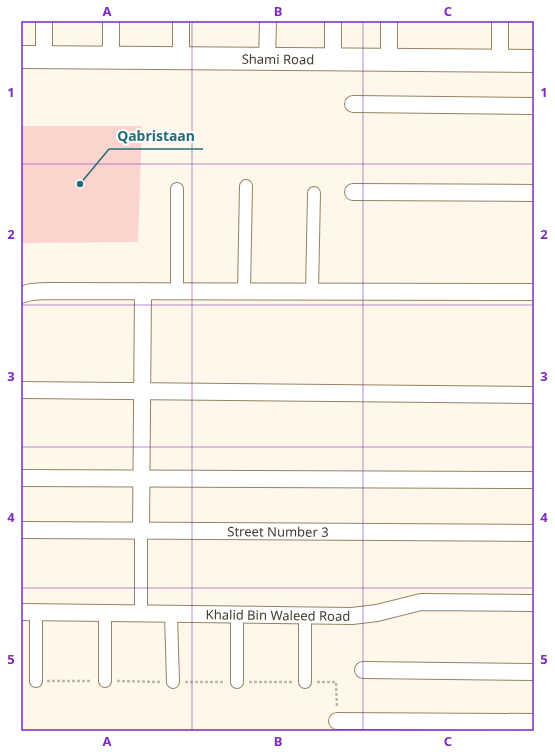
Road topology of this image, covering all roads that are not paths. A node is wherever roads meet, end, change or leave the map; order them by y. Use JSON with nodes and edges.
{"nodes":[{"id":1,"x":44,"y":21,"type":"edge"},
{"id":2,"x":111,"y":21,"type":"edge"},
{"id":3,"x":181,"y":21,"type":"edge"},
{"id":4,"x":268,"y":21,"type":"edge"},
{"id":5,"x":332,"y":21,"type":"edge"},
{"id":6,"x":389,"y":21,"type":"edge"},
{"id":7,"x":500,"y":21,"type":"edge"},
{"id":8,"x":21,"y":58,"type":"edge"},
{"id":9,"x":44,"y":58,"type":"junction"},
{"id":10,"x":111,"y":58,"type":"junction"},
{"id":11,"x":180,"y":59,"type":"junction"},
{"id":12,"x":267,"y":59,"type":"junction"},
{"id":13,"x":333,"y":60,"type":"junction"},
{"id":14,"x":389,"y":60,"type":"junction"},
{"id":15,"x":500,"y":61,"type":"junction"},
{"id":16,"x":534,"y":61,"type":"edge"},
{"id":17,"x":353,"y":104,"type":"dead end"},
{"id":18,"x":534,"y":106,"type":"edge"},
{"id":19,"x":246,"y":186,"type":"dead end"},
{"id":20,"x":177,"y":189,"type":"dead end"},
{"id":21,"x":353,"y":192,"type":"dead end"},
{"id":22,"x":314,"y":193,"type":"dead end"},
{"id":23,"x":534,"y":193,"type":"edge"},
{"id":24,"x":143,"y":291,"type":"junction"},
{"id":25,"x":177,"y":291,"type":"junction"},
{"id":26,"x":244,"y":291,"type":"junction"},
{"id":27,"x":312,"y":292,"type":"junction"},
{"id":28,"x":534,"y":292,"type":"edge"},
{"id":29,"x":21,"y":295,"type":"edge"},
{"id":30,"x":21,"y":390,"type":"edge"},
{"id":31,"x":142,"y":391,"type":"junction"},
{"id":32,"x":534,"y":395,"type":"edge"},
{"id":33,"x":21,"y":478,"type":"edge"},
{"id":34,"x":141,"y":479,"type":"junction"},
{"id":35,"x":534,"y":480,"type":"edge"},
{"id":36,"x":21,"y":530,"type":"edge"},
{"id":37,"x":141,"y":530,"type":"junction"},
{"id":38,"x":534,"y":533,"type":"edge"},
{"id":39,"x":534,"y":603,"type":"edge"},
{"id":40,"x":28,"y":612,"type":"edge"},
{"id":41,"x":105,"y":613,"type":"junction"},
{"id":42,"x":141,"y":614,"type":"junction"},
{"id":43,"x":171,"y":614,"type":"junction"},
{"id":44,"x":237,"y":615,"type":"junction"},
{"id":45,"x":305,"y":615,"type":"junction"},
{"id":46,"x":364,"y":670,"type":"dead end"},
{"id":47,"x":534,"y":672,"type":"edge"},
{"id":48,"x":36,"y":681,"type":"road end"},
{"id":49,"x":105,"y":681,"type":"road end"},
{"id":50,"x":173,"y":682,"type":"road end"},
{"id":51,"x":237,"y":682,"type":"road end"},
{"id":52,"x":305,"y":682,"type":"road end"},
{"id":53,"x":337,"y":721,"type":"road end"},
{"id":54,"x":534,"y":722,"type":"edge"}],
"edges":[{"from":1,"to":9,"type":"street"},
{"from":2,"to":10,"type":"street"},
{"from":3,"to":11,"type":"street"},
{"from":4,"to":12,"type":"street"},
{"from":5,"to":13,"type":"street"},
{"from":6,"to":14,"type":"street"},
{"from":7,"to":15,"type":"street"},
{"from":8,"to":9,"type":"main road","name":"Shami Road"},
{"from":9,"to":10,"type":"main road","name":"Shami Road"},
{"from":10,"to":11,"type":"main road","name":"Shami Road"},
{"from":11,"to":12,"type":"main road","name":"Shami Road"},
{"from":12,"to":13,"type":"main road","name":"Shami Road"},
{"from":13,"to":14,"type":"main road","name":"Shami Road"},
{"from":14,"to":15,"type":"main road","name":"Shami Road"},
{"from":15,"to":16,"type":"main road","name":"Shami Road"},
{"from":17,"to":18,"type":"street"},
{"from":19,"to":26,"type":"street"},
{"from":20,"to":25,"type":"street"},
{"from":21,"to":23,"type":"street"},
{"from":22,"to":27,"type":"street"},
{"from":24,"to":25,"type":"street"},
{"from":24,"to":29,"type":"street"},
{"from":24,"to":31,"type":"street"},
{"from":25,"to":26,"type":"street"},
{"from":26,"to":27,"type":"street"},
{"from":27,"to":28,"type":"street"},
{"from":30,"to":31,"type":"street"},
{"from":31,"to":32,"type":"street"},
{"from":31,"to":34,"type":"street"},
{"from":33,"to":34,"type":"street"},
{"from":34,"to":35,"type":"street"},
{"from":34,"to":37,"type":"street"},
{"from":36,"to":37,"type":"street","name":"Street Number 3"},
{"from":37,"to":38,"type":"street","name":"Street Number 3"},
{"from":37,"to":42,"type":"street"},
{"from":39,"to":45,"type":"street","name":"Khalid Bin Waleed Road"},
{"from":40,"to":41,"type":"street","name":"Khalid Bin Waleed Road"},
{"from":40,"to":48,"type":"street"},
{"from":41,"to":42,"type":"street","name":"Khalid Bin Waleed Road"},
{"from":41,"to":49,"type":"street"},
{"from":42,"to":43,"type":"street","name":"Khalid Bin Waleed Road"},
{"from":43,"to":44,"type":"street","name":"Khalid Bin Waleed Road"},
{"from":43,"to":50,"type":"street"},
{"from":44,"to":45,"type":"street","name":"Khalid Bin Waleed Road"},
{"from":44,"to":51,"type":"street"},
{"from":45,"to":52,"type":"street"},
{"from":46,"to":47,"type":"street"},
{"from":53,"to":54,"type":"street"}]}
